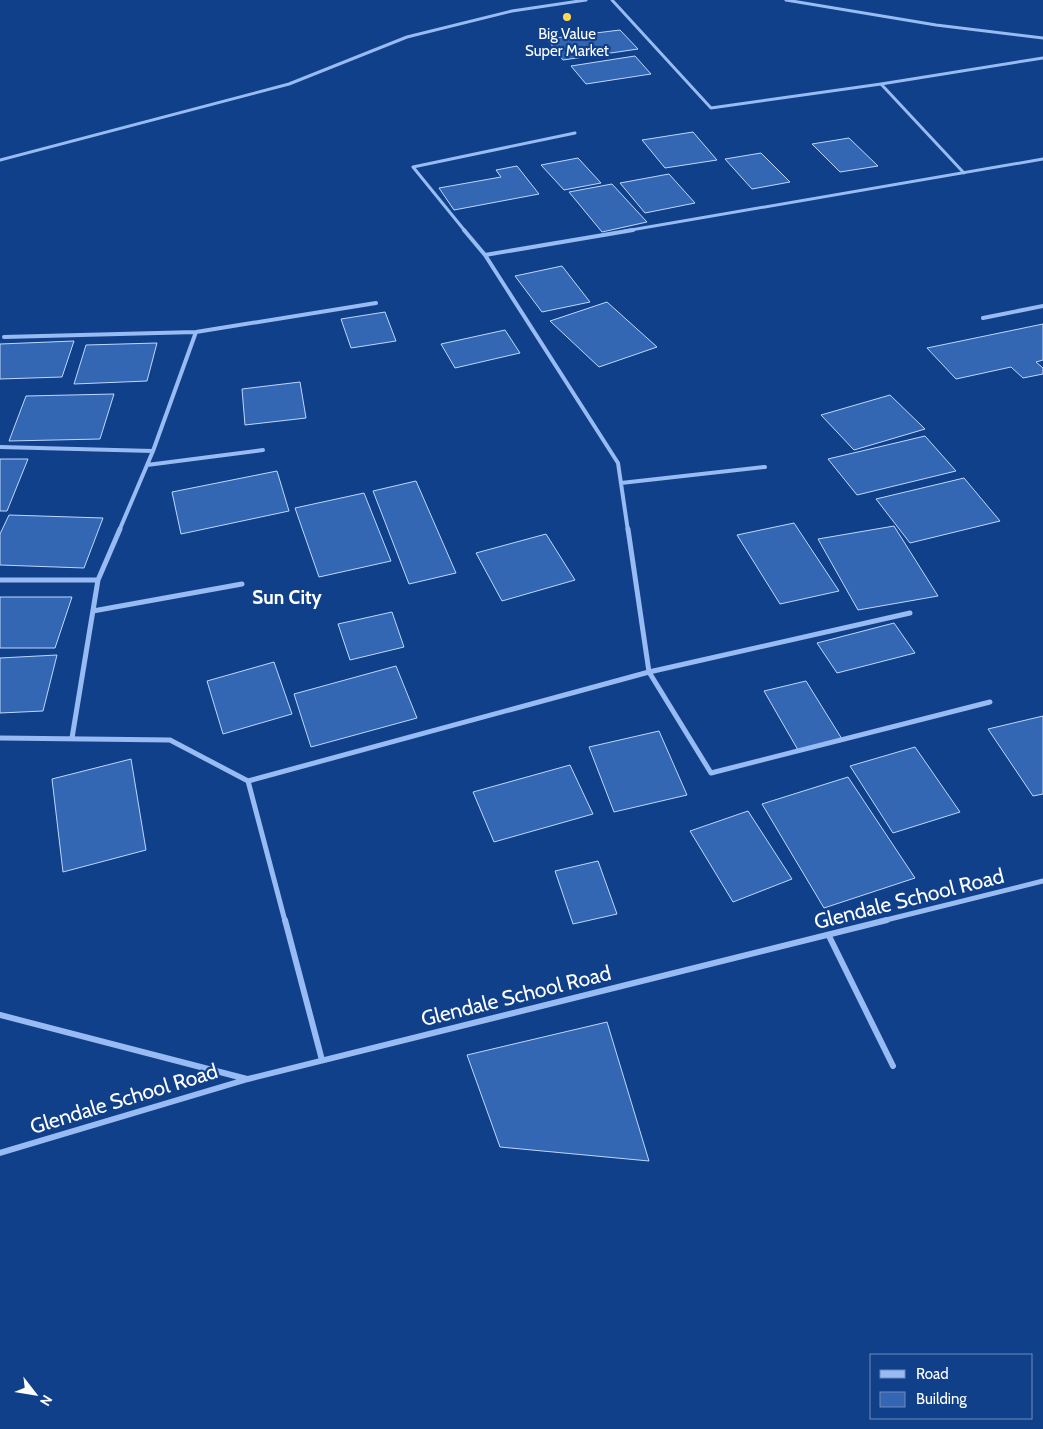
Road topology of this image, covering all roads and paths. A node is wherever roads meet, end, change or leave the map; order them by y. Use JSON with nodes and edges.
{"nodes":[{"id":1,"x":586,"y":0,"type":"edge"},
{"id":2,"x":612,"y":0,"type":"edge"},
{"id":3,"x":786,"y":0,"type":"edge"},
{"id":4,"x":1043,"y":38,"type":"edge"},
{"id":5,"x":1043,"y":58,"type":"edge"},
{"id":6,"x":881,"y":84,"type":"junction"},
{"id":7,"x":575,"y":133,"type":"dead end"},
{"id":8,"x":1043,"y":159,"type":"edge"},
{"id":9,"x":0,"y":160,"type":"edge"},
{"id":10,"x":964,"y":173,"type":"junction"},
{"id":11,"x":485,"y":255,"type":"junction"},
{"id":12,"x":376,"y":303,"type":"dead end"},
{"id":13,"x":1043,"y":306,"type":"edge"},
{"id":14,"x":983,"y":318,"type":"dead end"},
{"id":15,"x":196,"y":332,"type":"junction"},
{"id":16,"x":4,"y":337,"type":"dead end"},
{"id":17,"x":0,"y":447,"type":"edge"},
{"id":18,"x":263,"y":450,"type":"dead end"},
{"id":19,"x":153,"y":451,"type":"junction"},
{"id":20,"x":147,"y":465,"type":"junction"},
{"id":21,"x":765,"y":467,"type":"dead end"},
{"id":22,"x":621,"y":483,"type":"junction"},
{"id":23,"x":0,"y":580,"type":"edge"},
{"id":24,"x":98,"y":580,"type":"junction"},
{"id":25,"x":242,"y":584,"type":"dead end"},
{"id":26,"x":94,"y":611,"type":"junction"},
{"id":27,"x":910,"y":613,"type":"dead end"},
{"id":28,"x":649,"y":672,"type":"junction"},
{"id":29,"x":990,"y":702,"type":"dead end"},
{"id":30,"x":0,"y":738,"type":"edge"},
{"id":31,"x":72,"y":738,"type":"junction"},
{"id":32,"x":248,"y":781,"type":"junction"},
{"id":33,"x":1043,"y":881,"type":"edge"},
{"id":34,"x":829,"y":936,"type":"junction"},
{"id":35,"x":0,"y":1015,"type":"edge"},
{"id":36,"x":322,"y":1060,"type":"junction"},
{"id":37,"x":893,"y":1066,"type":"dead end"},
{"id":38,"x":248,"y":1079,"type":"junction"},
{"id":39,"x":0,"y":1153,"type":"edge"}],
"edges":[{"from":1,"to":9,"type":"street"},
{"from":2,"to":6,"type":"street"},
{"from":3,"to":4,"type":"street"},
{"from":5,"to":6,"type":"street"},
{"from":6,"to":10,"type":"street"},
{"from":7,"to":11,"type":"street"},
{"from":8,"to":10,"type":"street"},
{"from":10,"to":11,"type":"street"},
{"from":11,"to":22,"type":"street"},
{"from":12,"to":15,"type":"street"},
{"from":13,"to":14,"type":"street"},
{"from":15,"to":16,"type":"street"},
{"from":15,"to":19,"type":"street"},
{"from":17,"to":19,"type":"street"},
{"from":18,"to":20,"type":"street"},
{"from":19,"to":20,"type":"street"},
{"from":20,"to":24,"type":"street"},
{"from":21,"to":22,"type":"street"},
{"from":22,"to":28,"type":"street"},
{"from":23,"to":24,"type":"street"},
{"from":24,"to":26,"type":"street"},
{"from":25,"to":26,"type":"street"},
{"from":26,"to":31,"type":"street"},
{"from":27,"to":28,"type":"street"},
{"from":28,"to":29,"type":"street"},
{"from":28,"to":32,"type":"street"},
{"from":30,"to":31,"type":"street"},
{"from":31,"to":32,"type":"street"},
{"from":32,"to":36,"type":"street"},
{"from":33,"to":34,"type":"street","name":"Glendale School Road"},
{"from":34,"to":36,"type":"street","name":"Glendale School Road"},
{"from":34,"to":37,"type":"street"},
{"from":35,"to":38,"type":"street"},
{"from":36,"to":38,"type":"street","name":"Glendale School Road"},
{"from":38,"to":39,"type":"street","name":"Glendale School Road"}]}
